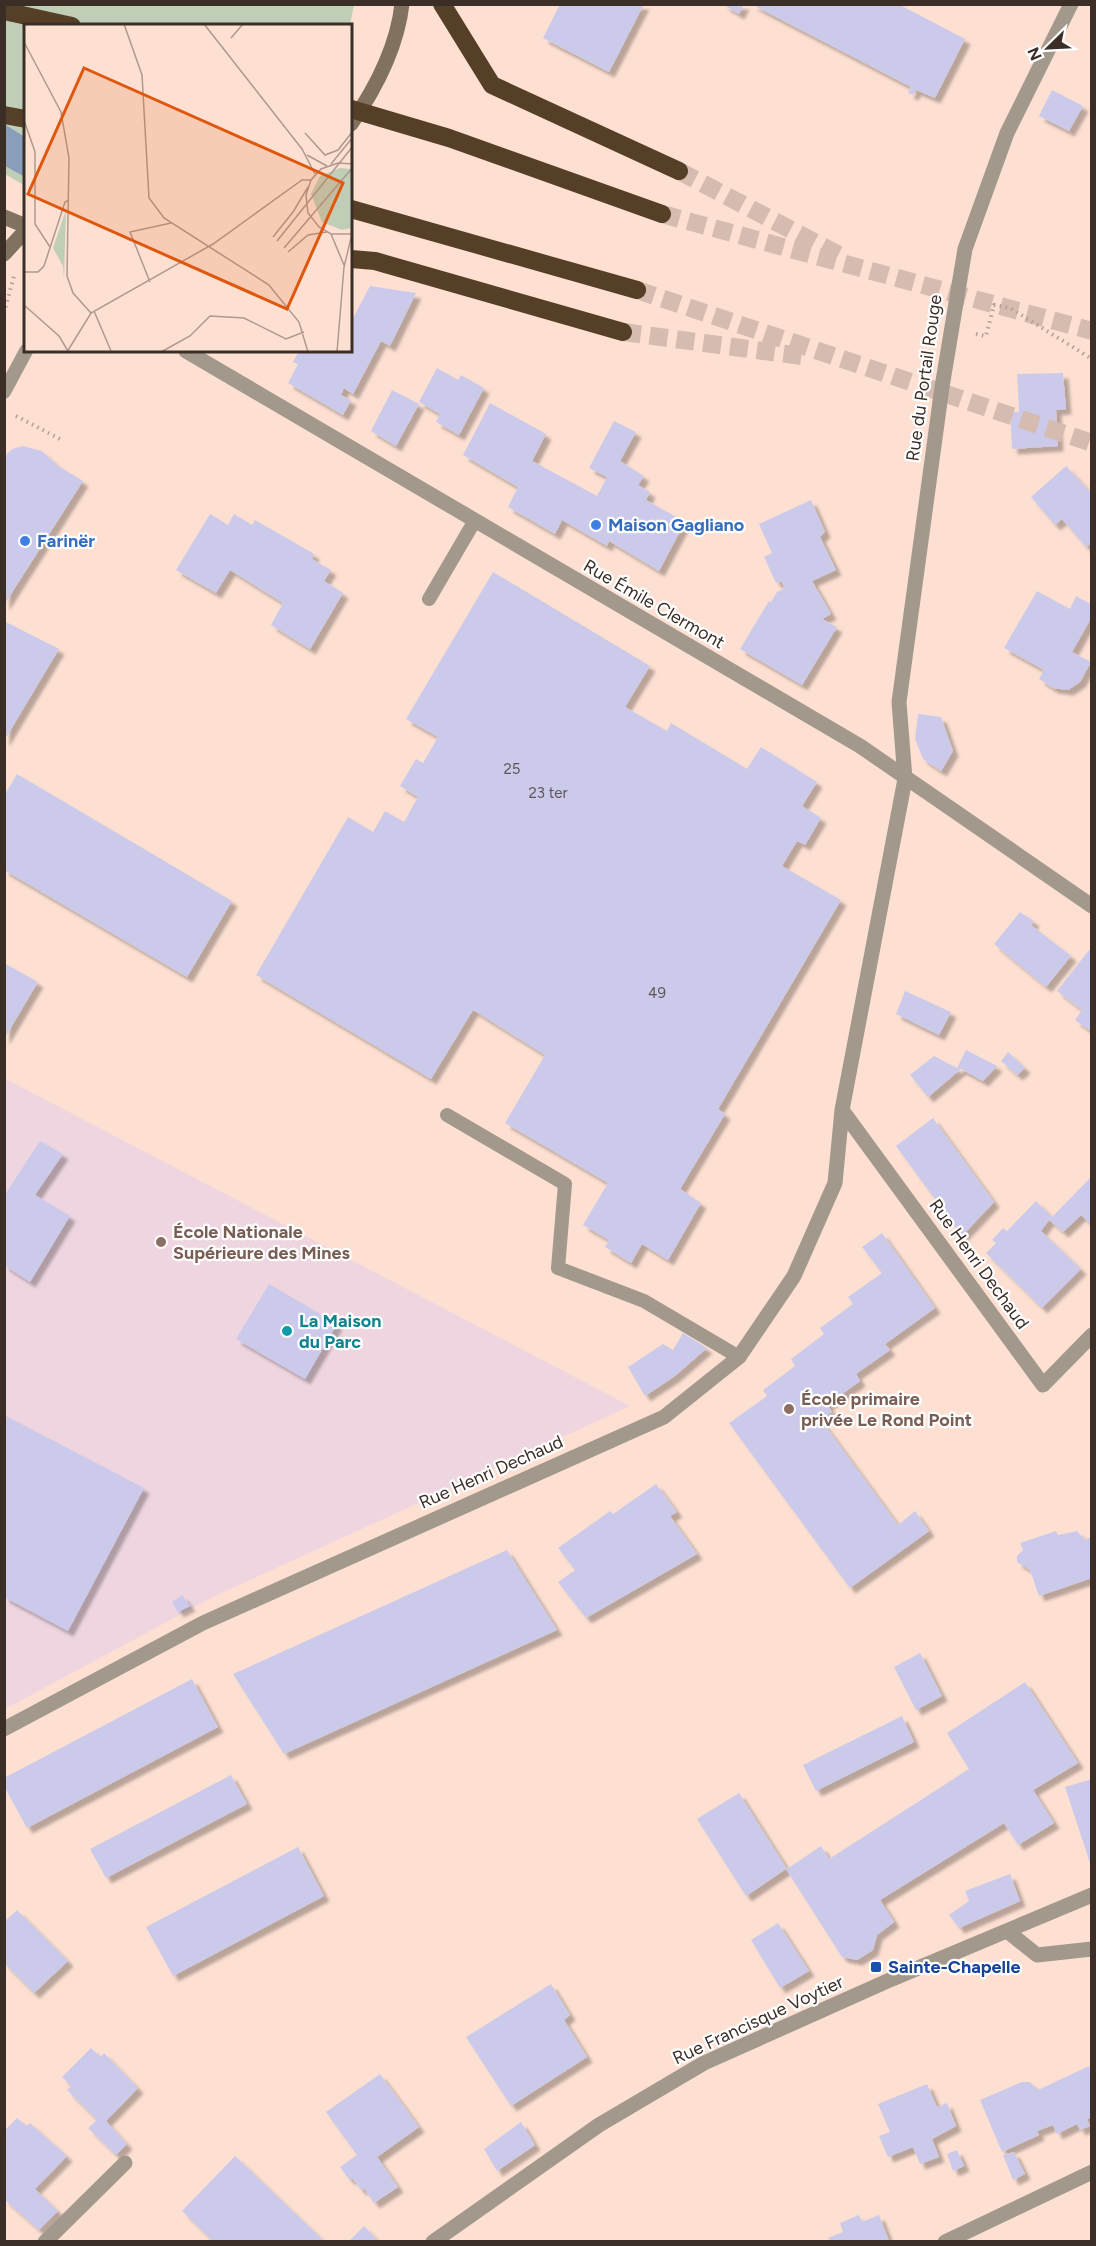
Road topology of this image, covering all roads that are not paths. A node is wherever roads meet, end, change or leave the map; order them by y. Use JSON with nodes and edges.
{"nodes":[{"id":1,"x":402,"y":4,"type":"edge"},
{"id":2,"x":442,"y":4,"type":"edge"},
{"id":3,"x":1071,"y":4,"type":"edge"},
{"id":4,"x":4,"y":11,"type":"edge"},
{"id":5,"x":63,"y":24,"type":"edge"},
{"id":6,"x":352,"y":109,"type":"edge"},
{"id":7,"x":4,"y":115,"type":"edge"},
{"id":8,"x":24,"y":119,"type":"edge"},
{"id":9,"x":352,"y":123,"type":"edge"},
{"id":10,"x":679,"y":171,"type":"tunnel mouth"},
{"id":11,"x":352,"y":209,"type":"edge"},
{"id":12,"x":662,"y":214,"type":"tunnel mouth"},
{"id":13,"x":4,"y":217,"type":"edge"},
{"id":14,"x":24,"y":227,"type":"edge"},
{"id":15,"x":24,"y":230,"type":"edge"},
{"id":16,"x":4,"y":254,"type":"edge"},
{"id":17,"x":352,"y":259,"type":"edge"},
{"id":18,"x":637,"y":290,"type":"tunnel mouth"},
{"id":19,"x":623,"y":332,"type":"tunnel mouth"},
{"id":20,"x":25,"y":352,"type":"edge"},
{"id":21,"x":188,"y":352,"type":"edge"},
{"id":22,"x":4,"y":392,"type":"edge"},
{"id":23,"x":474,"y":522,"type":"junction"},
{"id":24,"x":429,"y":599,"type":"dead end"},
{"id":25,"x":905,"y":779,"type":"junction"},
{"id":26,"x":1092,"y":906,"type":"edge"},
{"id":27,"x":842,"y":1110,"type":"junction"},
{"id":28,"x":447,"y":1115,"type":"dead end"},
{"id":29,"x":1092,"y":1335,"type":"edge"},
{"id":30,"x":739,"y":1357,"type":"junction"},
{"id":31,"x":4,"y":1729,"type":"edge"},
{"id":32,"x":1092,"y":1895,"type":"edge"},
{"id":33,"x":1007,"y":1931,"type":"junction"},
{"id":34,"x":1092,"y":1949,"type":"edge"},
{"id":35,"x":125,"y":2163,"type":"dead end"},
{"id":36,"x":1092,"y":2172,"type":"edge"},
{"id":37,"x":45,"y":2241,"type":"edge"},
{"id":38,"x":433,"y":2241,"type":"edge"},
{"id":39,"x":945,"y":2241,"type":"edge"}],
"edges":[{"from":1,"to":9,"type":"main road"},
{"from":2,"to":10,"type":"highway"},
{"from":3,"to":25,"type":"street","name":"Rue du Portail Rouge"},
{"from":4,"to":5,"type":"highway"},
{"from":6,"to":12,"type":"highway"},
{"from":7,"to":8,"type":"highway"},
{"from":11,"to":18,"type":"highway"},
{"from":13,"to":14,"type":"main road"},
{"from":15,"to":16,"type":"main road"},
{"from":17,"to":19,"type":"highway"},
{"from":20,"to":22,"type":"lane"},
{"from":21,"to":23,"type":"street","name":"Rue Émile Clermont"},
{"from":23,"to":24,"type":"lane"},
{"from":23,"to":25,"type":"street","name":"Rue Émile Clermont"},
{"from":25,"to":26,"type":"street","name":"Rue Émile Clermont"},
{"from":25,"to":27,"type":"street","name":"Rue Henri Dechaud"},
{"from":27,"to":29,"type":"street","name":"Rue Henri Dechaud"},
{"from":27,"to":30,"type":"street","name":"Rue Henri Dechaud"},
{"from":28,"to":30,"type":"lane"},
{"from":30,"to":31,"type":"street","name":"Rue Henri Dechaud"},
{"from":32,"to":33,"type":"street","name":"Rue Francisque Voytier"},
{"from":33,"to":34,"type":"street"},
{"from":33,"to":38,"type":"street","name":"Rue Francisque Voytier"},
{"from":35,"to":37,"type":"street"},
{"from":36,"to":39,"type":"street"}]}
